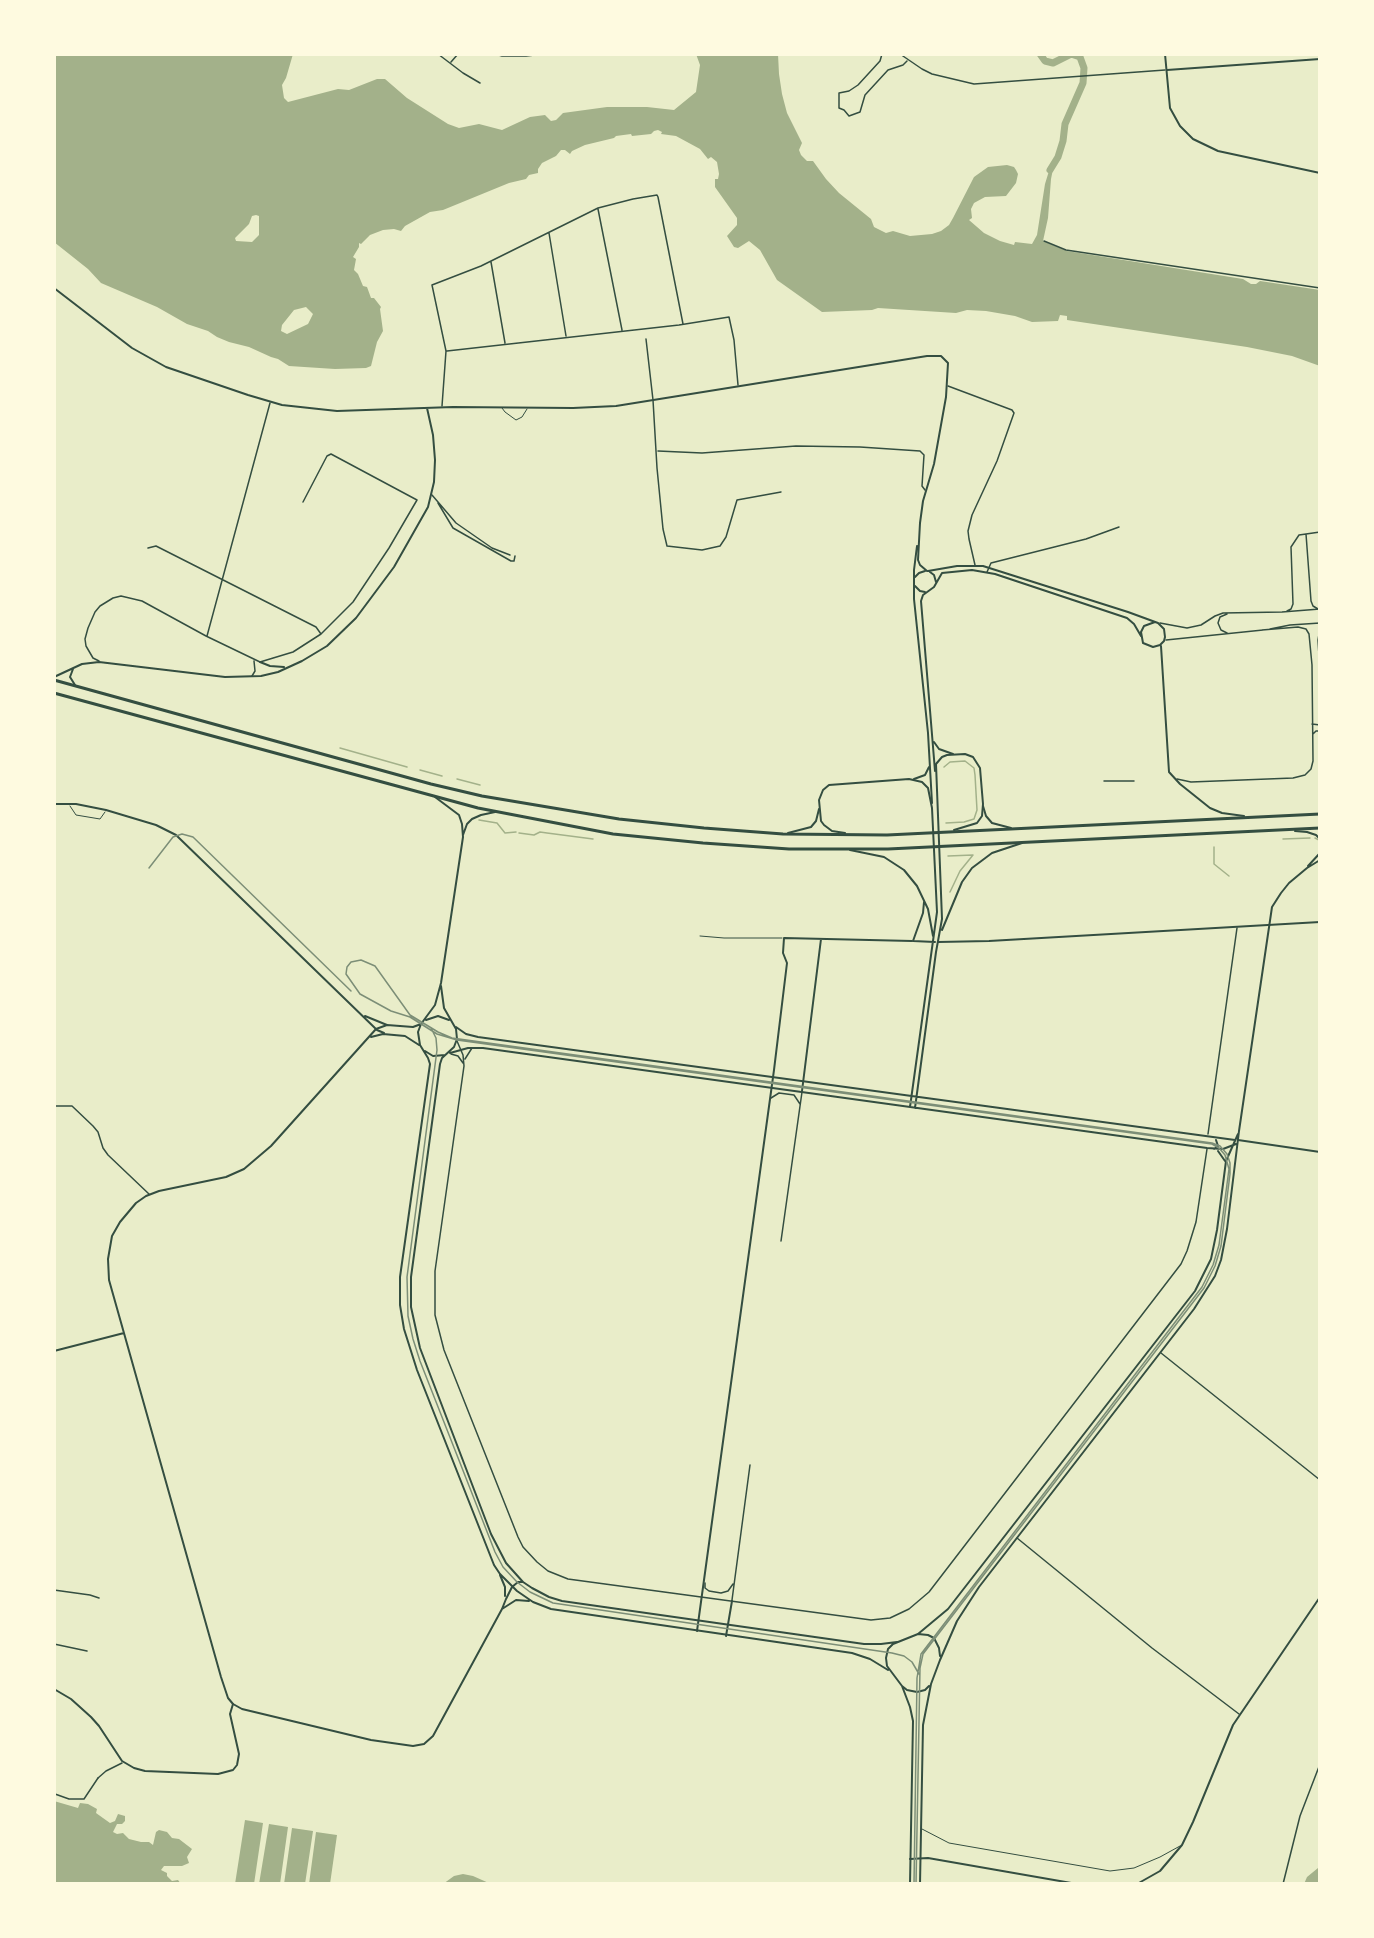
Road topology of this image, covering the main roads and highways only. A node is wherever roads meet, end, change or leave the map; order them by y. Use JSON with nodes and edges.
{"nodes":[{"id":1,"x":1165,"y":54,"type":"edge"},
{"id":2,"x":1320,"y":58,"type":"edge"},
{"id":3,"x":1166,"y":70,"type":"junction"},
{"id":4,"x":1320,"y":173,"type":"edge"},
{"id":5,"x":54,"y":288,"type":"edge"},
{"id":6,"x":427,"y":408,"type":"junction"},
{"id":7,"x":919,"y":534,"type":"junction"},
{"id":8,"x":928,"y":571,"type":"junction"},
{"id":9,"x":915,"y":581,"type":"junction"},
{"id":10,"x":936,"y":582,"type":"junction"},
{"id":11,"x":927,"y":592,"type":"junction"},
{"id":12,"x":1156,"y":623,"type":"junction"},
{"id":13,"x":1141,"y":636,"type":"junction"},
{"id":14,"x":1163,"y":642,"type":"junction"},
{"id":15,"x":260,"y":662,"type":"road end"},
{"id":16,"x":287,"y":667,"type":"junction"},
{"id":17,"x":74,"y":669,"type":"junction"},
{"id":18,"x":54,"y":679,"type":"edge"},
{"id":19,"x":78,"y":687,"type":"junction"},
{"id":20,"x":54,"y":693,"type":"edge"},
{"id":21,"x":933,"y":739,"type":"junction"},
{"id":22,"x":953,"y":754,"type":"junction"},
{"id":23,"x":929,"y":761,"type":"junction"},
{"id":24,"x":935,"y":771,"type":"junction"},
{"id":25,"x":909,"y":779,"type":"junction"},
{"id":26,"x":435,"y":797,"type":"junction"},
{"id":27,"x":54,"y":804,"type":"edge"},
{"id":28,"x":983,"y":804,"type":"junction"},
{"id":29,"x":819,"y":808,"type":"junction"},
{"id":30,"x":932,"y":808,"type":"junction"},
{"id":31,"x":496,"y":812,"type":"junction"},
{"id":32,"x":1320,"y":814,"type":"edge"},
{"id":33,"x":1256,"y":817,"type":"junction"},
{"id":34,"x":1320,"y":828,"type":"edge"},
{"id":35,"x":1014,"y":829,"type":"junction"},
{"id":36,"x":1289,"y":830,"type":"junction"},
{"id":37,"x":942,"y":833,"type":"junction"},
{"id":38,"x":783,"y":834,"type":"junction"},
{"id":39,"x":854,"y":835,"type":"junction"},
{"id":40,"x":462,"y":837,"type":"junction"},
{"id":41,"x":1320,"y":839,"type":"edge"},
{"id":42,"x":1022,"y":843,"type":"junction"},
{"id":43,"x":847,"y":850,"type":"junction"},
{"id":44,"x":1320,"y":853,"type":"edge"},
{"id":45,"x":1320,"y":860,"type":"edge"},
{"id":46,"x":1307,"y":868,"type":"junction"},
{"id":47,"x":923,"y":898,"type":"junction"},
{"id":48,"x":937,"y":912,"type":"junction"},
{"id":49,"x":947,"y":916,"type":"junction"},
{"id":50,"x":942,"y":919,"type":"junction"},
{"id":51,"x":1320,"y":922,"type":"edge"},
{"id":52,"x":1269,"y":926,"type":"junction"},
{"id":53,"x":939,"y":936,"type":"junction"},
{"id":54,"x":821,"y":939,"type":"junction"},
{"id":55,"x":913,"y":941,"type":"junction"},
{"id":56,"x":936,"y":942,"type":"junction"},
{"id":57,"x":441,"y":983,"type":"junction"},
{"id":58,"x":361,"y":1013,"type":"junction"},
{"id":59,"x":424,"y":1021,"type":"junction"},
{"id":60,"x":451,"y":1021,"type":"junction"},
{"id":61,"x":421,"y":1024,"type":"junction"},
{"id":62,"x":387,"y":1025,"type":"junction"},
{"id":63,"x":454,"y":1025,"type":"junction"},
{"id":64,"x":376,"y":1029,"type":"junction"},
{"id":65,"x":386,"y":1034,"type":"junction"},
{"id":66,"x":366,"y":1040,"type":"junction"},
{"id":67,"x":423,"y":1049,"type":"junction"},
{"id":68,"x":447,"y":1054,"type":"junction"},
{"id":69,"x":773,"y":1077,"type":"junction"},
{"id":70,"x":803,"y":1082,"type":"junction"},
{"id":71,"x":772,"y":1087,"type":"junction"},
{"id":72,"x":802,"y":1091,"type":"junction"},
{"id":73,"x":912,"y":1097,"type":"junction"},
{"id":74,"x":916,"y":1097,"type":"junction"},
{"id":75,"x":910,"y":1107,"type":"junction"},
{"id":76,"x":915,"y":1108,"type":"junction"},
{"id":77,"x":1213,"y":1138,"type":"junction"},
{"id":78,"x":1235,"y":1143,"type":"junction"},
{"id":79,"x":1214,"y":1149,"type":"junction"},
{"id":80,"x":1237,"y":1152,"type":"junction"},
{"id":81,"x":1320,"y":1152,"type":"edge"},
{"id":82,"x":1225,"y":1166,"type":"junction"},
{"id":83,"x":124,"y":1333,"type":"junction"},
{"id":84,"x":54,"y":1351,"type":"edge"},
{"id":85,"x":500,"y":1574,"type":"junction"},
{"id":86,"x":523,"y":1582,"type":"junction"},
{"id":87,"x":512,"y":1587,"type":"junction"},
{"id":88,"x":1320,"y":1597,"type":"edge"},
{"id":89,"x":506,"y":1599,"type":"junction"},
{"id":90,"x":732,"y":1601,"type":"road end"},
{"id":91,"x":533,"y":1602,"type":"junction"},
{"id":92,"x":502,"y":1609,"type":"junction"},
{"id":93,"x":698,"y":1620,"type":"junction"},
{"id":94,"x":728,"y":1624,"type":"junction"},
{"id":95,"x":696,"y":1631,"type":"junction"},
{"id":96,"x":918,"y":1634,"type":"junction"},
{"id":97,"x":726,"y":1636,"type":"junction"},
{"id":98,"x":897,"y":1642,"type":"junction"},
{"id":99,"x":940,"y":1660,"type":"junction"},
{"id":100,"x":888,"y":1670,"type":"junction"},
{"id":101,"x":931,"y":1684,"type":"junction"},
{"id":102,"x":902,"y":1686,"type":"junction"},
{"id":103,"x":54,"y":1689,"type":"edge"},
{"id":104,"x":233,"y":1704,"type":"junction"},
{"id":105,"x":920,"y":1858,"type":"junction"},
{"id":106,"x":910,"y":1859,"type":"junction"},
{"id":107,"x":910,"y":1884,"type":"edge"},
{"id":108,"x":920,"y":1884,"type":"edge"},
{"id":109,"x":1077,"y":1884,"type":"edge"},
{"id":110,"x":1137,"y":1884,"type":"edge"}],
"edges":[{"from":1,"to":3,"type":"main road"},
{"from":2,"to":3,"type":"main road"},
{"from":3,"to":4,"type":"main road"},
{"from":5,"to":6,"type":"main road"},
{"from":6,"to":7,"type":"main road"},
{"from":6,"to":16,"type":"main road"},
{"from":7,"to":8,"type":"main road"},
{"from":7,"to":9,"type":"main road"},
{"from":8,"to":9,"type":"main road"},
{"from":8,"to":10,"type":"main road"},
{"from":8,"to":12,"type":"main road"},
{"from":9,"to":11,"type":"main road"},
{"from":9,"to":23,"type":"main road"},
{"from":10,"to":11,"type":"main road"},
{"from":10,"to":13,"type":"main road"},
{"from":11,"to":21,"type":"main road"},
{"from":12,"to":13,"type":"main road"},
{"from":12,"to":14,"type":"main road"},
{"from":13,"to":14,"type":"main road"},
{"from":14,"to":33,"type":"main road"},
{"from":15,"to":16,"type":"main road"},
{"from":16,"to":17,"type":"main road"},
{"from":17,"to":18,"type":"main road"},
{"from":17,"to":19,"type":"main road"},
{"from":18,"to":19,"type":"highway"},
{"from":19,"to":38,"type":"highway"},
{"from":20,"to":26,"type":"highway"},
{"from":21,"to":22,"type":"main road"},
{"from":21,"to":24,"type":"main road"},
{"from":22,"to":24,"type":"main road"},
{"from":22,"to":28,"type":"main road"},
{"from":23,"to":25,"type":"main road"},
{"from":23,"to":30,"type":"main road"},
{"from":24,"to":50,"type":"main road"},
{"from":25,"to":29,"type":"main road"},
{"from":25,"to":30,"type":"main road"},
{"from":26,"to":31,"type":"highway"},
{"from":26,"to":40,"type":"main road"},
{"from":27,"to":58,"type":"main road"},
{"from":28,"to":35,"type":"main road"},
{"from":28,"to":37,"type":"main road"},
{"from":29,"to":38,"type":"main road"},
{"from":29,"to":39,"type":"main road"},
{"from":30,"to":48,"type":"main road"},
{"from":31,"to":40,"type":"main road"},
{"from":31,"to":43,"type":"highway"},
{"from":32,"to":33,"type":"highway"},
{"from":33,"to":35,"type":"highway"},
{"from":34,"to":36,"type":"highway"},
{"from":35,"to":37,"type":"highway"},
{"from":36,"to":41,"type":"main road"},
{"from":36,"to":42,"type":"highway"},
{"from":37,"to":39,"type":"highway"},
{"from":38,"to":39,"type":"highway"},
{"from":40,"to":57,"type":"main road"},
{"from":42,"to":43,"type":"highway"},
{"from":42,"to":49,"type":"main road"},
{"from":43,"to":47,"type":"main road"},
{"from":44,"to":46,"type":"main road"},
{"from":45,"to":46,"type":"main road"},
{"from":46,"to":52,"type":"main road"},
{"from":47,"to":55,"type":"main road"},
{"from":47,"to":56,"type":"main road"},
{"from":48,"to":50,"type":"main road"},
{"from":48,"to":56,"type":"main road"},
{"from":49,"to":50,"type":"main road"},
{"from":49,"to":53,"type":"main road"},
{"from":50,"to":53,"type":"main road"},
{"from":51,"to":52,"type":"main road"},
{"from":52,"to":56,"type":"main road"},
{"from":52,"to":78,"type":"main road"},
{"from":53,"to":56,"type":"main road"},
{"from":54,"to":55,"type":"main road"},
{"from":54,"to":69,"type":"main road"},
{"from":54,"to":70,"type":"main road"},
{"from":55,"to":56,"type":"main road"},
{"from":56,"to":73,"type":"main road"},
{"from":56,"to":74,"type":"main road"},
{"from":57,"to":59,"type":"main road"},
{"from":57,"to":60,"type":"main road"},
{"from":58,"to":62,"type":"main road"},
{"from":58,"to":64,"type":"main road"},
{"from":59,"to":60,"type":"main road"},
{"from":59,"to":61,"type":"main road"},
{"from":60,"to":63,"type":"main road"},
{"from":61,"to":62,"type":"main road"},
{"from":61,"to":67,"type":"main road"},
{"from":62,"to":64,"type":"main road"},
{"from":63,"to":68,"type":"main road"},
{"from":63,"to":69,"type":"main road"},
{"from":64,"to":65,"type":"main road"},
{"from":64,"to":66,"type":"main road"},
{"from":65,"to":66,"type":"main road"},
{"from":65,"to":67,"type":"main road"},
{"from":66,"to":83,"type":"main road"},
{"from":67,"to":68,"type":"main road"},
{"from":67,"to":85,"type":"main road"},
{"from":68,"to":71,"type":"main road"},
{"from":68,"to":86,"type":"main road"},
{"from":69,"to":70,"type":"main road"},
{"from":69,"to":71,"type":"main road"},
{"from":70,"to":72,"type":"main road"},
{"from":70,"to":73,"type":"main road"},
{"from":71,"to":72,"type":"main road"},
{"from":71,"to":93,"type":"main road"},
{"from":72,"to":75,"type":"main road"},
{"from":73,"to":74,"type":"main road"},
{"from":73,"to":75,"type":"main road"},
{"from":74,"to":76,"type":"main road"},
{"from":74,"to":77,"type":"main road"},
{"from":75,"to":76,"type":"main road"},
{"from":76,"to":79,"type":"main road"},
{"from":77,"to":78,"type":"main road"},
{"from":77,"to":79,"type":"main road"},
{"from":78,"to":79,"type":"main road"},
{"from":78,"to":80,"type":"main road"},
{"from":78,"to":80,"type":"main road"},
{"from":78,"to":81,"type":"main road"},
{"from":78,"to":82,"type":"main road"},
{"from":79,"to":82,"type":"main road"},
{"from":80,"to":99,"type":"main road"},
{"from":82,"to":96,"type":"main road"},
{"from":83,"to":84,"type":"main road"},
{"from":83,"to":104,"type":"main road"},
{"from":85,"to":87,"type":"main road"},
{"from":85,"to":89,"type":"main road"},
{"from":86,"to":87,"type":"main road"},
{"from":86,"to":93,"type":"main road"},
{"from":87,"to":89,"type":"main road"},
{"from":87,"to":91,"type":"main road"},
{"from":88,"to":110,"type":"main road"},
{"from":89,"to":92,"type":"main road"},
{"from":90,"to":94,"type":"main road"},
{"from":91,"to":92,"type":"main road"},
{"from":91,"to":95,"type":"main road"},
{"from":92,"to":104,"type":"main road"},
{"from":93,"to":94,"type":"main road"},
{"from":93,"to":95,"type":"main road"},
{"from":94,"to":97,"type":"main road"},
{"from":94,"to":98,"type":"main road"},
{"from":95,"to":97,"type":"main road"},
{"from":96,"to":98,"type":"main road"},
{"from":96,"to":99,"type":"main road"},
{"from":97,"to":100,"type":"main road"},
{"from":98,"to":100,"type":"main road"},
{"from":99,"to":101,"type":"main road"},
{"from":100,"to":102,"type":"main road"},
{"from":101,"to":102,"type":"main road"},
{"from":101,"to":105,"type":"main road"},
{"from":102,"to":106,"type":"main road"},
{"from":103,"to":104,"type":"main road"},
{"from":105,"to":106,"type":"main road"},
{"from":105,"to":108,"type":"main road"},
{"from":105,"to":109,"type":"main road"},
{"from":106,"to":107,"type":"main road"}]}
